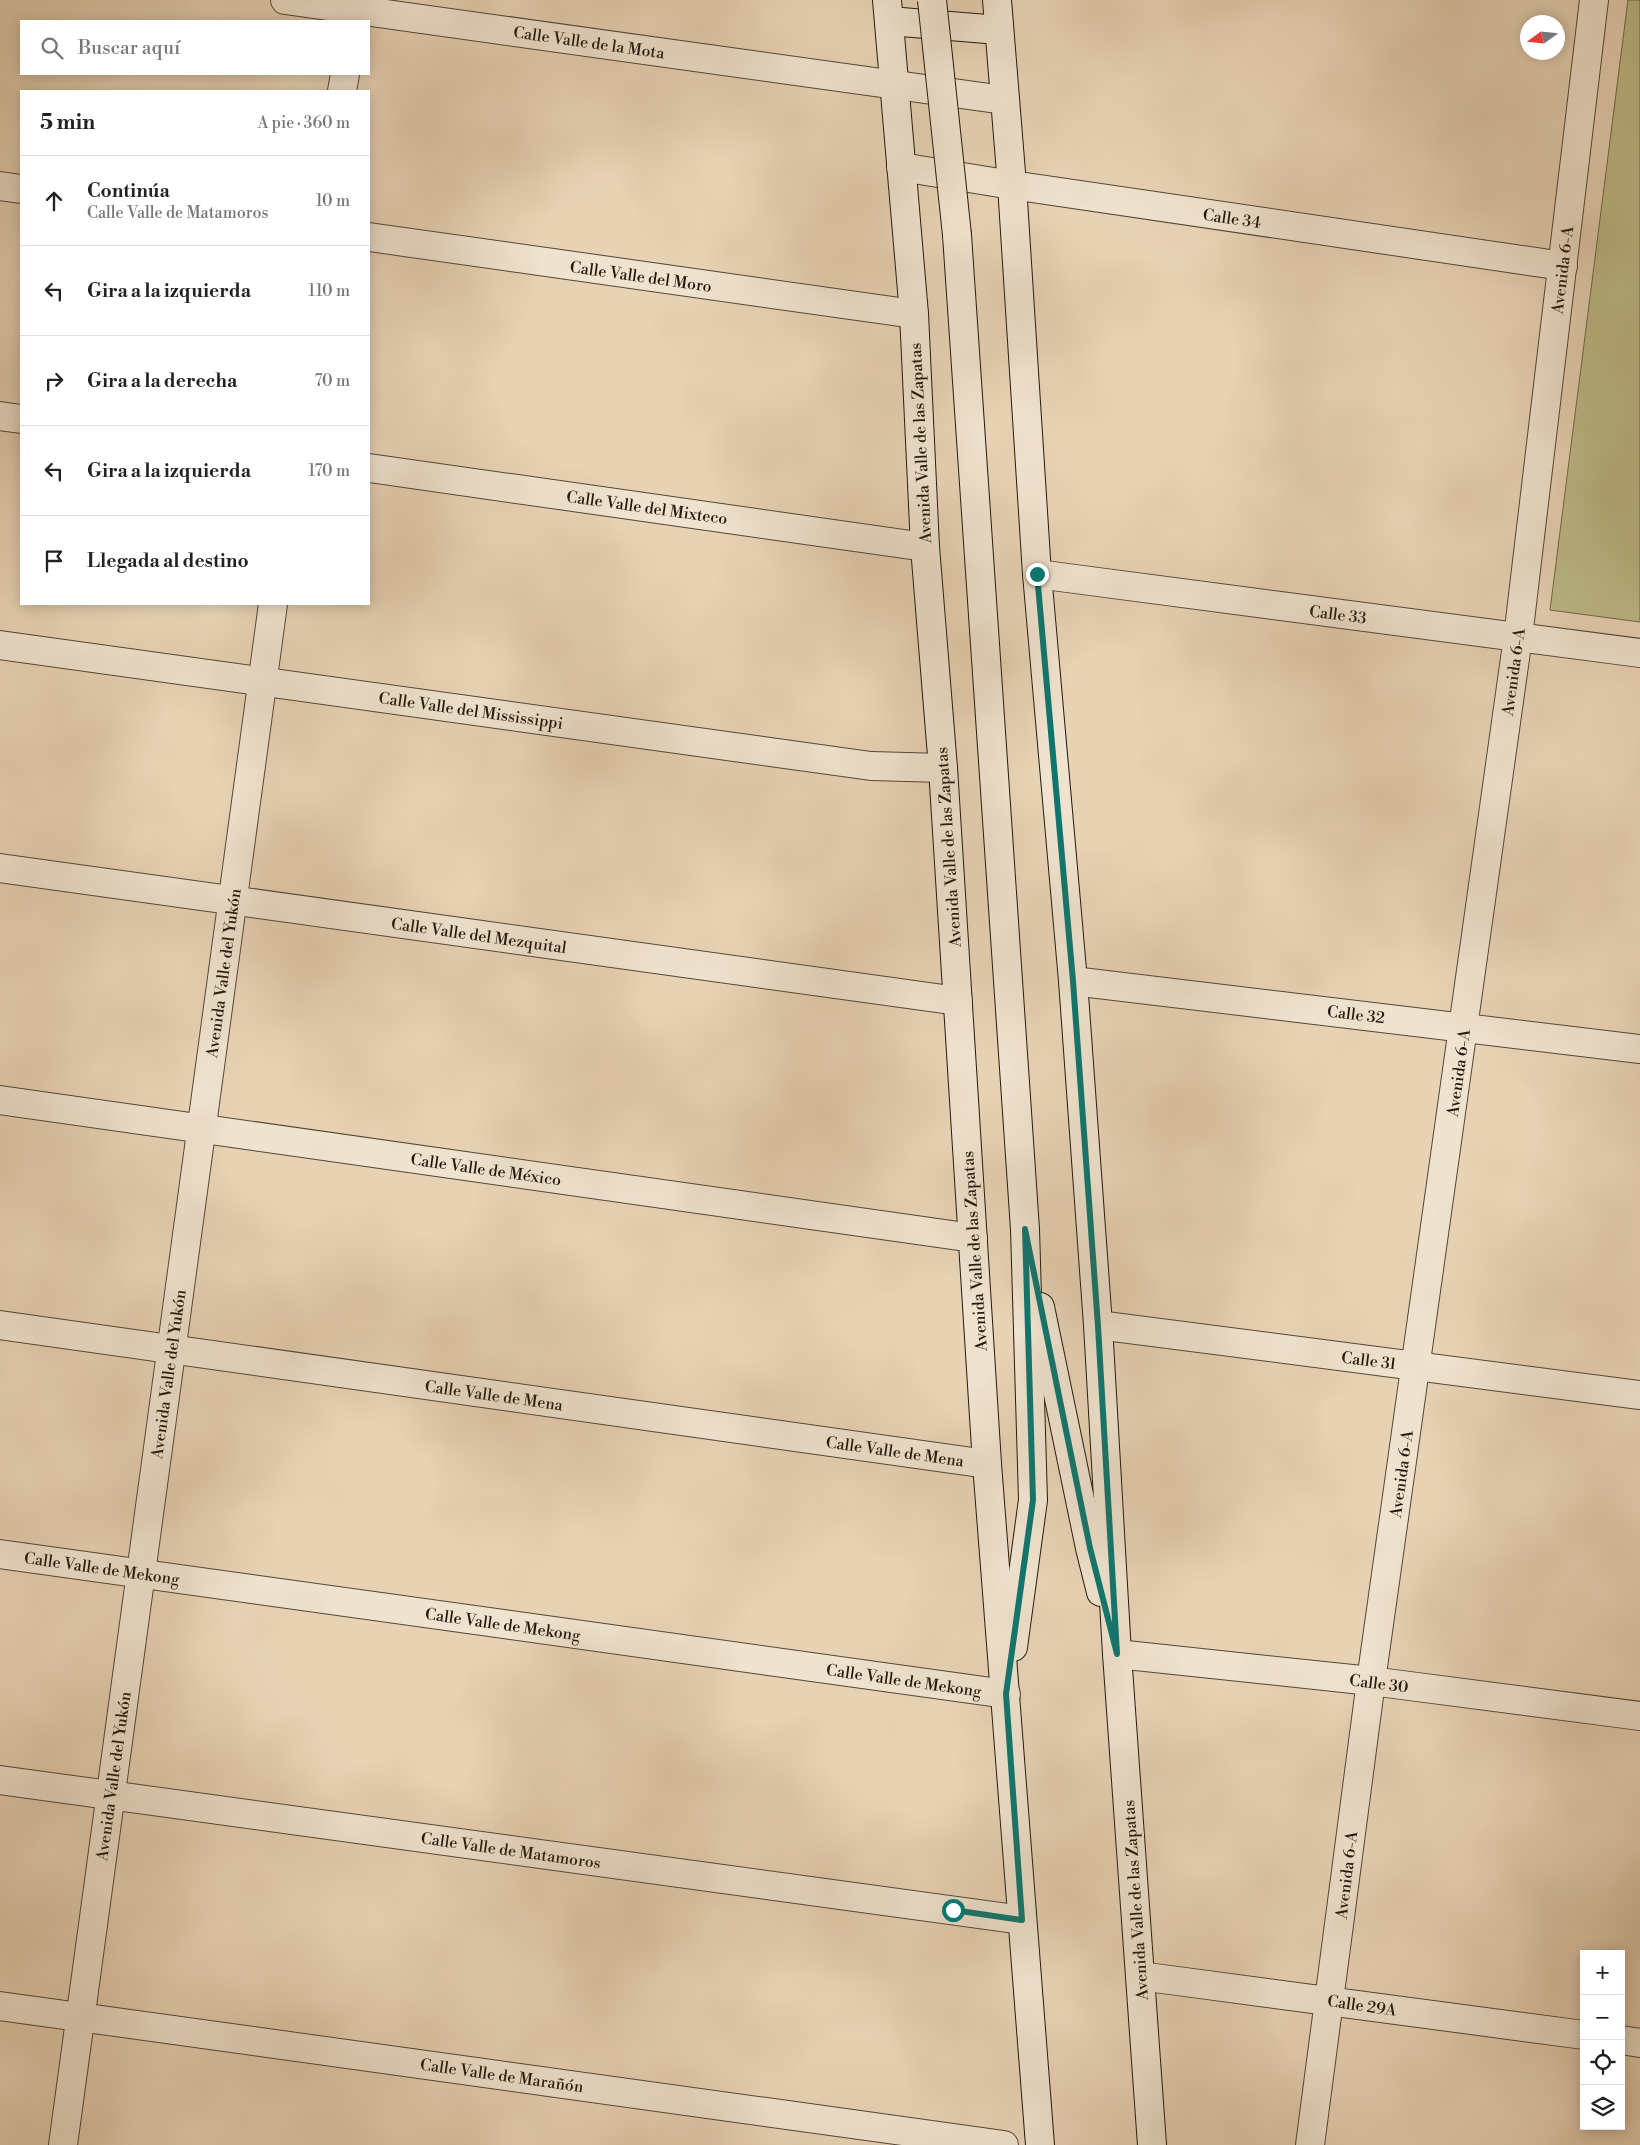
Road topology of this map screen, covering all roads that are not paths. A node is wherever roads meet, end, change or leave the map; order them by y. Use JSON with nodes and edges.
{"nodes":[{"id":1,"x":285,"y":0,"type":"edge"},
{"id":2,"x":932,"y":0,"type":"edge"},
{"id":3,"x":996,"y":0,"type":"edge"},
{"id":4,"x":1594,"y":0,"type":"edge"},
{"id":5,"x":353,"y":10,"type":"edge"},
{"id":6,"x":888,"y":10,"type":"edge"},
{"id":7,"x":999,"y":30,"type":"junction"},
{"id":8,"x":345,"y":75,"type":"edge"},
{"id":9,"x":893,"y":84,"type":"junction"},
{"id":10,"x":342,"y":90,"type":"edge"},
{"id":11,"x":1004,"y":100,"type":"junction"},
{"id":12,"x":901,"y":167,"type":"junction"},
{"id":13,"x":0,"y":186,"type":"edge"},
{"id":14,"x":1012,"y":186,"type":"junction"},
{"id":15,"x":20,"y":189,"type":"edge"},
{"id":16,"x":370,"y":238,"type":"edge"},
{"id":17,"x":1562,"y":266,"type":"junction"},
{"id":18,"x":914,"y":314,"type":"junction"},
{"id":19,"x":0,"y":416,"type":"edge"},
{"id":20,"x":20,"y":419,"type":"edge"},
{"id":21,"x":370,"y":468,"type":"edge"},
{"id":22,"x":925,"y":547,"type":"junction"},
{"id":23,"x":1037,"y":574,"type":"junction"},
{"id":24,"x":272,"y":605,"type":"edge"},
{"id":25,"x":1518,"y":637,"type":"junction"},
{"id":26,"x":0,"y":645,"type":"edge"},
{"id":27,"x":1640,"y":653,"type":"edge"},
{"id":28,"x":262,"y":681,"type":"junction"},
{"id":29,"x":943,"y":768,"type":"junction"},
{"id":30,"x":0,"y":868,"type":"edge"},
{"id":31,"x":232,"y":900,"type":"junction"},
{"id":32,"x":1073,"y":981,"type":"junction"},
{"id":33,"x":958,"y":1001,"type":"junction"},
{"id":34,"x":1464,"y":1027,"type":"junction"},
{"id":35,"x":1640,"y":1050,"type":"edge"},
{"id":36,"x":0,"y":1100,"type":"edge"},
{"id":37,"x":202,"y":1128,"type":"junction"},
{"id":38,"x":1025,"y":1229,"type":"junction"},
{"id":39,"x":973,"y":1238,"type":"junction"},
{"id":40,"x":0,"y":1325,"type":"edge"},
{"id":41,"x":1098,"y":1326,"type":"junction"},
{"id":42,"x":172,"y":1349,"type":"junction"},
{"id":43,"x":1416,"y":1366,"type":"junction"},
{"id":44,"x":1640,"y":1395,"type":"edge"},
{"id":45,"x":987,"y":1464,"type":"junction"},
{"id":46,"x":0,"y":1554,"type":"edge"},
{"id":47,"x":141,"y":1574,"type":"junction"},
{"id":48,"x":1117,"y":1654,"type":"junction"},
{"id":49,"x":1371,"y":1682,"type":"junction"},
{"id":50,"x":1006,"y":1694,"type":"junction"},
{"id":51,"x":1640,"y":1716,"type":"edge"},
{"id":52,"x":0,"y":1780,"type":"edge"},
{"id":53,"x":111,"y":1795,"type":"junction"},
{"id":54,"x":1022,"y":1920,"type":"junction"},
{"id":55,"x":1140,"y":1976,"type":"junction"},
{"id":56,"x":1330,"y":2001,"type":"junction"},
{"id":57,"x":0,"y":2006,"type":"edge"},
{"id":58,"x":81,"y":2017,"type":"junction"},
{"id":59,"x":1580,"y":2034,"type":"edge"},
{"id":60,"x":1625,"y":2041,"type":"edge"},
{"id":61,"x":1640,"y":2043,"type":"edge"},
{"id":62,"x":63,"y":2145,"type":"edge"},
{"id":63,"x":1004,"y":2145,"type":"edge"},
{"id":64,"x":1040,"y":2145,"type":"edge"},
{"id":65,"x":1152,"y":2145,"type":"edge"},
{"id":66,"x":1310,"y":2145,"type":"edge"}],
"edges":[{"from":1,"to":5,"type":"street","name":"Calle Valle de la Mota"},
{"from":2,"to":38,"type":"street","name":"Avenida Valle de las Zapatas","bridge":true},
{"from":3,"to":7,"type":"street","name":"Avenida Valle de las Zapatas"},
{"from":4,"to":17,"type":"street","name":"Avenida 6-A"},
{"from":5,"to":9,"type":"street","name":"Calle Valle de la Mota"},
{"from":6,"to":7,"type":"street"},
{"from":6,"to":9,"type":"street","name":"Avenida Valle de las Zapatas"},
{"from":7,"to":11,"type":"street","name":"Avenida Valle de las Zapatas"},
{"from":8,"to":10,"type":"street"},
{"from":9,"to":11,"type":"street","name":"Calle Valle de la Mota"},
{"from":9,"to":12,"type":"street","name":"Avenida Valle de las Zapatas"},
{"from":11,"to":14,"type":"street","name":"Avenida Valle de las Zapatas"},
{"from":12,"to":14,"type":"street","name":"Calle 34"},
{"from":12,"to":18,"type":"street","name":"Avenida Valle de las Zapatas"},
{"from":13,"to":15,"type":"street"},
{"from":14,"to":17,"type":"street","name":"Calle 34"},
{"from":14,"to":23,"type":"street","name":"Avenida Valle de las Zapatas"},
{"from":16,"to":18,"type":"street","name":"Calle Valle del Moro"},
{"from":17,"to":25,"type":"street","name":"Avenida 6-A"},
{"from":18,"to":22,"type":"street","name":"Avenida Valle de las Zapatas"},
{"from":19,"to":20,"type":"street"},
{"from":21,"to":22,"type":"street","name":"Calle Valle del Mixteco"},
{"from":22,"to":29,"type":"street","name":"Avenida Valle de las Zapatas"},
{"from":23,"to":25,"type":"street","name":"Calle 33"},
{"from":23,"to":32,"type":"street","name":"Avenida Valle de las Zapatas"},
{"from":24,"to":28,"type":"street","name":"Avenida Valle del Yukón"},
{"from":25,"to":27,"type":"street","name":"Calle 33"},
{"from":25,"to":34,"type":"street","name":"Avenida 6-A"},
{"from":26,"to":28,"type":"street","name":"Calle Valle del Mississippi"},
{"from":28,"to":29,"type":"street","name":"Calle Valle del Mississippi"},
{"from":28,"to":31,"type":"street","name":"Avenida Valle del Yukón"},
{"from":29,"to":33,"type":"street","name":"Avenida Valle de las Zapatas"},
{"from":30,"to":31,"type":"street","name":"Calle Valle del Mezquital"},
{"from":31,"to":33,"type":"street","name":"Calle Valle del Mezquital"},
{"from":31,"to":37,"type":"street","name":"Avenida Valle del Yukón"},
{"from":32,"to":34,"type":"street","name":"Calle 32"},
{"from":32,"to":41,"type":"street","name":"Avenida Valle de las Zapatas"},
{"from":33,"to":39,"type":"street","name":"Avenida Valle de las Zapatas"},
{"from":34,"to":35,"type":"street","name":"Calle 32"},
{"from":34,"to":43,"type":"street","name":"Avenida 6-A"},
{"from":36,"to":37,"type":"street","name":"Calle Valle de México"},
{"from":37,"to":39,"type":"street","name":"Calle Valle de México"},
{"from":37,"to":42,"type":"street","name":"Avenida Valle del Yukón"},
{"from":38,"to":48,"type":"street","name":"Avenida Valle de las Zapatas"},
{"from":38,"to":50,"type":"street","name":"Avenida Valle de las Zapatas"},
{"from":39,"to":45,"type":"street","name":"Avenida Valle de las Zapatas"},
{"from":40,"to":42,"type":"street","name":"Calle Valle de Mena"},
{"from":41,"to":43,"type":"street","name":"Calle 31"},
{"from":41,"to":48,"type":"street","name":"Avenida Valle de las Zapatas"},
{"from":42,"to":45,"type":"street","name":"Calle Valle de Mena"},
{"from":42,"to":47,"type":"street","name":"Avenida Valle del Yukón"},
{"from":43,"to":44,"type":"street","name":"Calle 31"},
{"from":43,"to":49,"type":"street","name":"Avenida 6-A"},
{"from":45,"to":50,"type":"street","name":"Avenida Valle de las Zapatas"},
{"from":46,"to":47,"type":"street","name":"Calle Valle de Mekong"},
{"from":47,"to":50,"type":"street","name":"Calle Valle de Mekong"},
{"from":47,"to":53,"type":"street","name":"Avenida Valle del Yukón"},
{"from":48,"to":49,"type":"street","name":"Calle 30"},
{"from":48,"to":55,"type":"street","name":"Avenida Valle de las Zapatas"},
{"from":49,"to":51,"type":"street","name":"Calle 30"},
{"from":49,"to":56,"type":"street","name":"Avenida 6-A"},
{"from":50,"to":54,"type":"street","name":"Avenida Valle de las Zapatas"},
{"from":52,"to":53,"type":"street","name":"Calle Valle de Matamoros"},
{"from":53,"to":54,"type":"street","name":"Calle Valle de Matamoros"},
{"from":53,"to":58,"type":"street","name":"Avenida Valle del Yukón"},
{"from":54,"to":64,"type":"street","name":"Avenida Valle de las Zapatas"},
{"from":55,"to":56,"type":"street","name":"Calle 29A"},
{"from":55,"to":65,"type":"street","name":"Avenida Valle de las Zapatas"},
{"from":56,"to":59,"type":"street","name":"Calle 29A"},
{"from":56,"to":66,"type":"street","name":"Avenida 6-A"},
{"from":57,"to":58,"type":"street","name":"Calle Valle de Marañón"},
{"from":58,"to":62,"type":"street","name":"Avenida Valle del Yukón"},
{"from":58,"to":63,"type":"street","name":"Calle Valle de Marañón"},
{"from":60,"to":61,"type":"street"}]}
